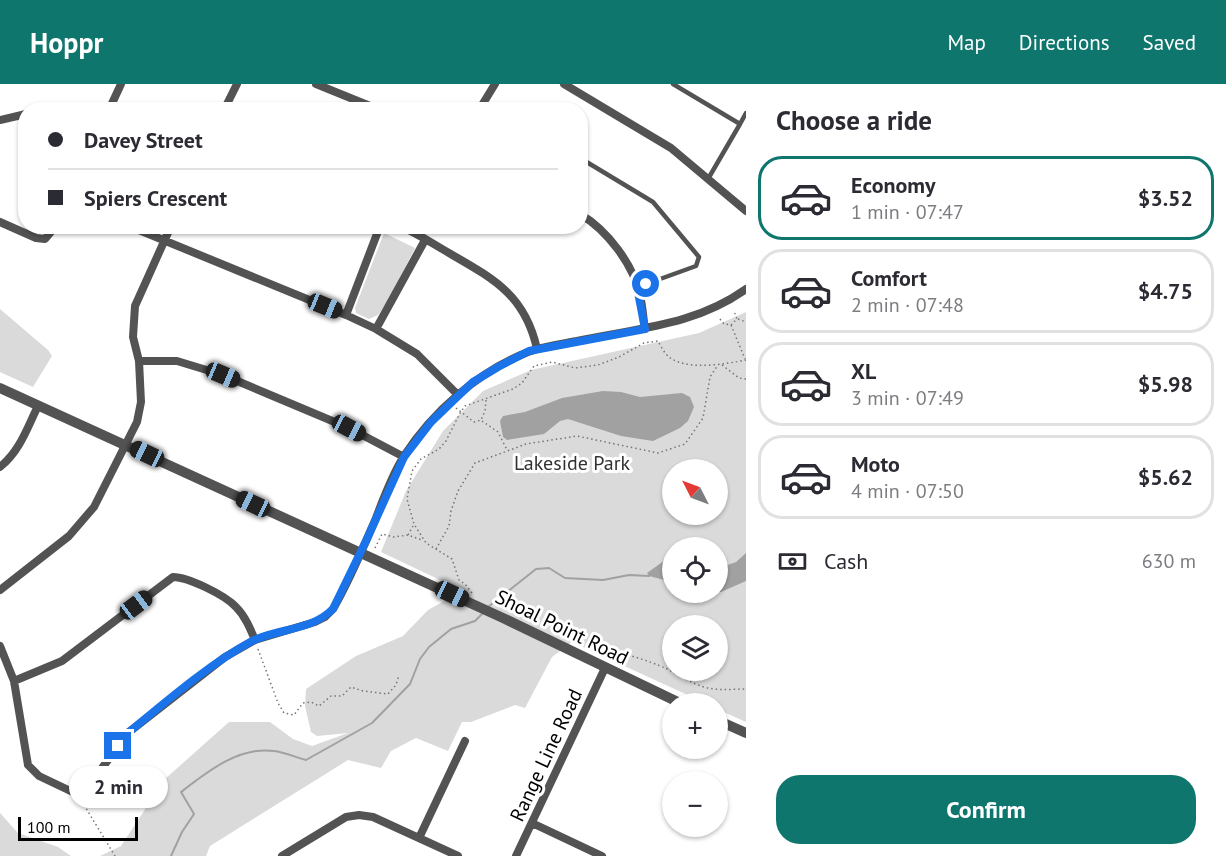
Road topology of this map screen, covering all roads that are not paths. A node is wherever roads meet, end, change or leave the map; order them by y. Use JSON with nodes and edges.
{"nodes":[{"id":1,"x":121,"y":84,"type":"edge"},
{"id":2,"x":237,"y":84,"type":"edge"},
{"id":3,"x":316,"y":84,"type":"edge"},
{"id":4,"x":495,"y":84,"type":"edge"},
{"id":5,"x":564,"y":84,"type":"edge"},
{"id":6,"x":673,"y":84,"type":"edge"},
{"id":7,"x":113,"y":102,"type":"edge"},
{"id":8,"x":228,"y":102,"type":"edge"},
{"id":9,"x":360,"y":102,"type":"edge"},
{"id":10,"x":484,"y":102,"type":"edge"},
{"id":11,"x":746,"y":113,"type":"edge"},
{"id":12,"x":18,"y":116,"type":"edge"},
{"id":13,"x":0,"y":120,"type":"edge"},
{"id":14,"x":740,"y":124,"type":"junction"},
{"id":15,"x":588,"y":163,"type":"edge"},
{"id":16,"x":708,"y":179,"type":"junction"},
{"id":17,"x":746,"y":211,"type":"edge"},
{"id":18,"x":588,"y":221,"type":"edge"},
{"id":19,"x":0,"y":222,"type":"edge"},
{"id":20,"x":18,"y":230,"type":"edge"},
{"id":21,"x":27,"y":234,"type":"edge"},
{"id":22,"x":49,"y":234,"type":"edge"},
{"id":23,"x":146,"y":234,"type":"edge"},
{"id":24,"x":168,"y":234,"type":"edge"},
{"id":25,"x":377,"y":234,"type":"edge"},
{"id":26,"x":415,"y":234,"type":"edge"},
{"id":27,"x":425,"y":240,"type":"junction"},
{"id":28,"x":164,"y":242,"type":"junction"},
{"id":29,"x":637,"y":287,"type":"junction"},
{"id":30,"x":746,"y":289,"type":"edge"},
{"id":31,"x":346,"y":315,"type":"junction"},
{"id":32,"x":376,"y":329,"type":"junction"},
{"id":33,"x":645,"y":329,"type":"junction"},
{"id":34,"x":537,"y":349,"type":"junction"},
{"id":35,"x":139,"y":361,"type":"junction"},
{"id":36,"x":0,"y":388,"type":"edge"},
{"id":37,"x":458,"y":396,"type":"junction"},
{"id":38,"x":38,"y":406,"type":"junction"},
{"id":39,"x":126,"y":445,"type":"junction"},
{"id":40,"x":404,"y":457,"type":"junction"},
{"id":41,"x":0,"y":467,"type":"edge"},
{"id":42,"x":359,"y":554,"type":"junction"},
{"id":43,"x":0,"y":590,"type":"edge"},
{"id":44,"x":255,"y":640,"type":"junction"},
{"id":45,"x":0,"y":646,"type":"edge"},
{"id":46,"x":605,"y":668,"type":"junction"},
{"id":47,"x":14,"y":681,"type":"junction"},
{"id":48,"x":662,"y":695,"type":"edge"},
{"id":49,"x":728,"y":725,"type":"edge"},
{"id":50,"x":746,"y":733,"type":"edge"},
{"id":51,"x":465,"y":741,"type":"dead end"},
{"id":52,"x":531,"y":823,"type":"junction"},
{"id":53,"x":419,"y":838,"type":"junction"},
{"id":54,"x":282,"y":856,"type":"edge"},
{"id":55,"x":458,"y":856,"type":"edge"},
{"id":56,"x":516,"y":856,"type":"edge"},
{"id":57,"x":602,"y":856,"type":"edge"}],
"edges":[{"from":1,"to":7,"type":"street"},
{"from":2,"to":8,"type":"street"},
{"from":3,"to":9,"type":"street"},
{"from":4,"to":10,"type":"street"},
{"from":5,"to":16,"type":"street"},
{"from":6,"to":14,"type":"lane"},
{"from":11,"to":14,"type":"lane"},
{"from":12,"to":13,"type":"street"},
{"from":14,"to":16,"type":"lane"},
{"from":15,"to":29,"type":"lane"},
{"from":16,"to":17,"type":"street"},
{"from":18,"to":29,"type":"street"},
{"from":19,"to":20,"type":"street"},
{"from":21,"to":22,"type":"street"},
{"from":23,"to":28,"type":"street"},
{"from":24,"to":28,"type":"street"},
{"from":25,"to":31,"type":"street"},
{"from":26,"to":27,"type":"street"},
{"from":27,"to":32,"type":"street"},
{"from":27,"to":34,"type":"street"},
{"from":28,"to":31,"type":"street"},
{"from":28,"to":35,"type":"street"},
{"from":29,"to":33,"type":"street"},
{"from":30,"to":33,"type":"street"},
{"from":31,"to":32,"type":"street"},
{"from":32,"to":37,"type":"street"},
{"from":33,"to":34,"type":"street"},
{"from":34,"to":37,"type":"street"},
{"from":35,"to":39,"type":"street"},
{"from":35,"to":40,"type":"street"},
{"from":36,"to":38,"type":"street","name":"Shoal Point Road"},
{"from":37,"to":40,"type":"street"},
{"from":38,"to":39,"type":"street","name":"Shoal Point Road"},
{"from":38,"to":41,"type":"street"},
{"from":39,"to":42,"type":"street","name":"Shoal Point Road"},
{"from":39,"to":43,"type":"street"},
{"from":40,"to":42,"type":"street"},
{"from":42,"to":44,"type":"street"},
{"from":42,"to":46,"type":"street","name":"Shoal Point Road"},
{"from":44,"to":47,"type":"street"},
{"from":44,"to":47,"type":"street"},
{"from":45,"to":47,"type":"street"},
{"from":46,"to":48,"type":"street","name":"Shoal Point Road"},
{"from":46,"to":52,"type":"street","name":"Range Line Road"},
{"from":49,"to":50,"type":"street"},
{"from":51,"to":53,"type":"street"},
{"from":52,"to":56,"type":"street","name":"Range Line Road"},
{"from":52,"to":57,"type":"street"},
{"from":53,"to":54,"type":"street"},
{"from":53,"to":55,"type":"street"}]}
